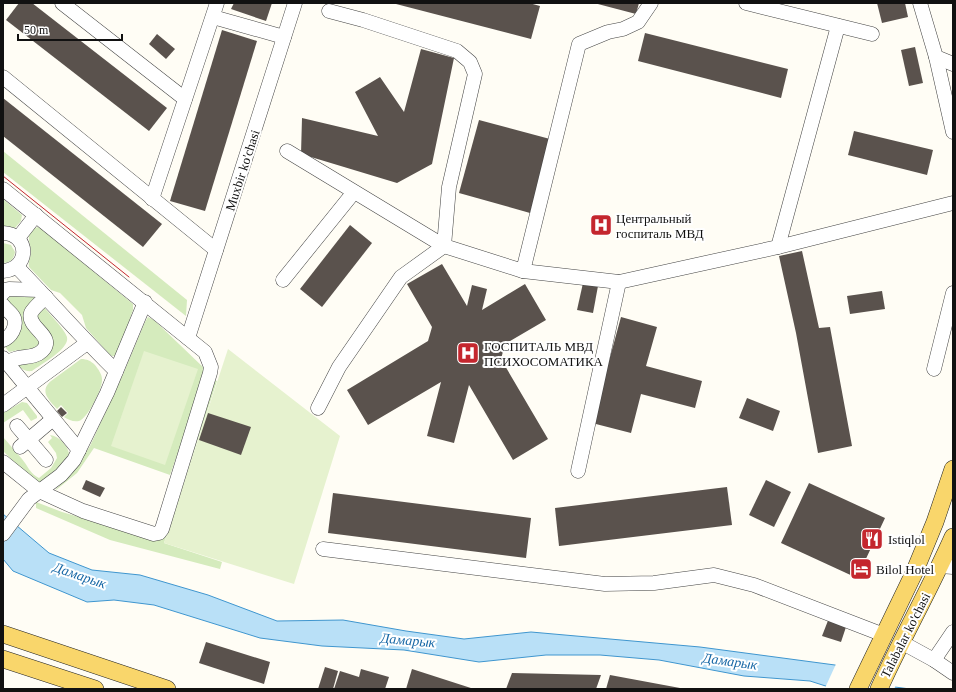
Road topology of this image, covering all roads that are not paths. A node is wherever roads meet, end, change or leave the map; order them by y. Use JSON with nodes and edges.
{"nodes":[{"id":1,"x":62,"y":3,"type":"edge"},
{"id":2,"x":217,"y":3,"type":"edge"},
{"id":3,"x":295,"y":3,"type":"edge"},
{"id":4,"x":651,"y":3,"type":"edge"},
{"id":5,"x":746,"y":3,"type":"edge"},
{"id":6,"x":922,"y":4,"type":"edge"},
{"id":7,"x":329,"y":11,"type":"dead end"},
{"id":8,"x":213,"y":17,"type":"junction"},
{"id":9,"x":838,"y":26,"type":"junction"},
{"id":10,"x":872,"y":34,"type":"dead end"},
{"id":11,"x":284,"y":37,"type":"junction"},
{"id":12,"x":936,"y":57,"type":"junction"},
{"id":13,"x":953,"y":64,"type":"edge"},
{"id":14,"x":3,"y":77,"type":"edge"},
{"id":15,"x":186,"y":99,"type":"junction"},
{"id":16,"x":953,"y":132,"type":"edge"},
{"id":17,"x":287,"y":151,"type":"dead end"},
{"id":18,"x":3,"y":189,"type":"edge"},
{"id":19,"x":354,"y":192,"type":"junction"},
{"id":20,"x":152,"y":199,"type":"junction"},
{"id":21,"x":953,"y":203,"type":"edge"},
{"id":22,"x":36,"y":215,"type":"junction"},
{"id":23,"x":3,"y":233,"type":"edge"},
{"id":24,"x":18,"y":238,"type":"junction"},
{"id":25,"x":444,"y":246,"type":"junction"},
{"id":26,"x":778,"y":247,"type":"junction"},
{"id":27,"x":216,"y":250,"type":"junction"},
{"id":28,"x":17,"y":267,"type":"junction"},
{"id":29,"x":3,"y":271,"type":"edge"},
{"id":30,"x":523,"y":271,"type":"junction"},
{"id":31,"x":283,"y":280,"type":"dead end"},
{"id":32,"x":619,"y":282,"type":"junction"},
{"id":33,"x":3,"y":293,"type":"edge"},
{"id":34,"x":43,"y":293,"type":"junction"},
{"id":35,"x":953,"y":293,"type":"edge"},
{"id":36,"x":145,"y":302,"type":"junction"},
{"id":37,"x":3,"y":305,"type":"edge"},
{"id":38,"x":188,"y":338,"type":"junction"},
{"id":39,"x":3,"y":340,"type":"edge"},
{"id":40,"x":87,"y":343,"type":"junction"},
{"id":41,"x":5,"y":360,"type":"edge"},
{"id":42,"x":934,"y":369,"type":"dead end"},
{"id":43,"x":116,"y":371,"type":"junction"},
{"id":44,"x":27,"y":387,"type":"junction"},
{"id":45,"x":3,"y":405,"type":"edge"},
{"id":46,"x":318,"y":408,"type":"dead end"},
{"id":47,"x":54,"y":419,"type":"junction"},
{"id":48,"x":17,"y":426,"type":"dead end"},
{"id":49,"x":24,"y":444,"type":"junction"},
{"id":50,"x":79,"y":450,"type":"junction"},
{"id":51,"x":46,"y":460,"type":"dead end"},
{"id":52,"x":3,"y":462,"type":"edge"},
{"id":53,"x":953,"y":469,"type":"edge"},
{"id":54,"x":578,"y":471,"type":"dead end"},
{"id":55,"x":39,"y":491,"type":"junction"},
{"id":56,"x":3,"y":534,"type":"edge"},
{"id":57,"x":953,"y":537,"type":"edge"},
{"id":58,"x":323,"y":549,"type":"dead end"},
{"id":59,"x":947,"y":566,"type":"edge"},
{"id":60,"x":953,"y":632,"type":"edge"},
{"id":61,"x":3,"y":634,"type":"edge"},
{"id":62,"x":884,"y":635,"type":"junction"},
{"id":63,"x":901,"y":642,"type":"junction"},
{"id":64,"x":47,"y":649,"type":"junction"},
{"id":65,"x":3,"y":658,"type":"edge"},
{"id":66,"x":934,"y":660,"type":"junction"},
{"id":67,"x":40,"y":671,"type":"junction"},
{"id":68,"x":953,"y":673,"type":"edge"},
{"id":69,"x":882,"y":682,"type":"edge"},
{"id":70,"x":95,"y":689,"type":"edge"},
{"id":71,"x":168,"y":689,"type":"edge"},
{"id":72,"x":858,"y":689,"type":"edge"}],
"edges":[{"from":1,"to":15,"type":"street"},
{"from":2,"to":8,"type":"street"},
{"from":3,"to":11,"type":"street","name":"Muxbir ko'chasi"},
{"from":4,"to":30,"type":"street"},
{"from":5,"to":9,"type":"street"},
{"from":6,"to":12,"type":"street"},
{"from":7,"to":25,"type":"street"},
{"from":8,"to":11,"type":"street"},
{"from":8,"to":15,"type":"street"},
{"from":9,"to":10,"type":"street"},
{"from":9,"to":26,"type":"street"},
{"from":11,"to":27,"type":"street","name":"Muxbir ko'chasi"},
{"from":12,"to":13,"type":"street"},
{"from":12,"to":16,"type":"street"},
{"from":14,"to":20,"type":"street"},
{"from":15,"to":20,"type":"street"},
{"from":17,"to":19,"type":"street"},
{"from":18,"to":22,"type":"street"},
{"from":19,"to":25,"type":"street"},
{"from":19,"to":31,"type":"street"},
{"from":20,"to":27,"type":"street"},
{"from":21,"to":26,"type":"street"},
{"from":22,"to":24,"type":"street"},
{"from":22,"to":36,"type":"street"},
{"from":23,"to":24,"type":"street"},
{"from":24,"to":28,"type":"street"},
{"from":25,"to":30,"type":"street"},
{"from":25,"to":46,"type":"street"},
{"from":26,"to":32,"type":"street"},
{"from":27,"to":38,"type":"street","name":"Muxbir ko'chasi"},
{"from":28,"to":29,"type":"street"},
{"from":28,"to":34,"type":"street"},
{"from":30,"to":32,"type":"street"},
{"from":32,"to":54,"type":"street"},
{"from":33,"to":34,"type":"street"},
{"from":34,"to":40,"type":"street"},
{"from":34,"to":41,"type":"street"},
{"from":35,"to":42,"type":"street"},
{"from":36,"to":38,"type":"street"},
{"from":36,"to":43,"type":"street"},
{"from":37,"to":39,"type":"street"},
{"from":38,"to":55,"type":"street"},
{"from":40,"to":43,"type":"street"},
{"from":40,"to":44,"type":"street"},
{"from":41,"to":44,"type":"street"},
{"from":43,"to":50,"type":"street"},
{"from":44,"to":45,"type":"street"},
{"from":44,"to":47,"type":"street"},
{"from":47,"to":49,"type":"street"},
{"from":47,"to":50,"type":"street"},
{"from":48,"to":49,"type":"street"},
{"from":49,"to":51,"type":"street"},
{"from":50,"to":55,"type":"street"},
{"from":52,"to":55,"type":"street"},
{"from":53,"to":62,"type":"main road","name":"Talabalar ko'chasi"},
{"from":55,"to":56,"type":"street"},
{"from":57,"to":59,"type":"main road","name":"Talabalar ko'chasi"},
{"from":58,"to":62,"type":"street"},
{"from":59,"to":63,"type":"main road","name":"Talabalar ko'chasi"},
{"from":60,"to":66,"type":"street"},
{"from":61,"to":64,"type":"main road"},
{"from":62,"to":63,"type":"main road"},
{"from":62,"to":72,"type":"main road","name":"Talabalar ko'chasi"},
{"from":63,"to":66,"type":"street"},
{"from":63,"to":69,"type":"main road","name":"Talabalar ko'chasi"},
{"from":64,"to":67,"type":"main road"},
{"from":64,"to":71,"type":"main road"},
{"from":65,"to":67,"type":"main road"},
{"from":66,"to":68,"type":"street"},
{"from":67,"to":70,"type":"main road"}]}
